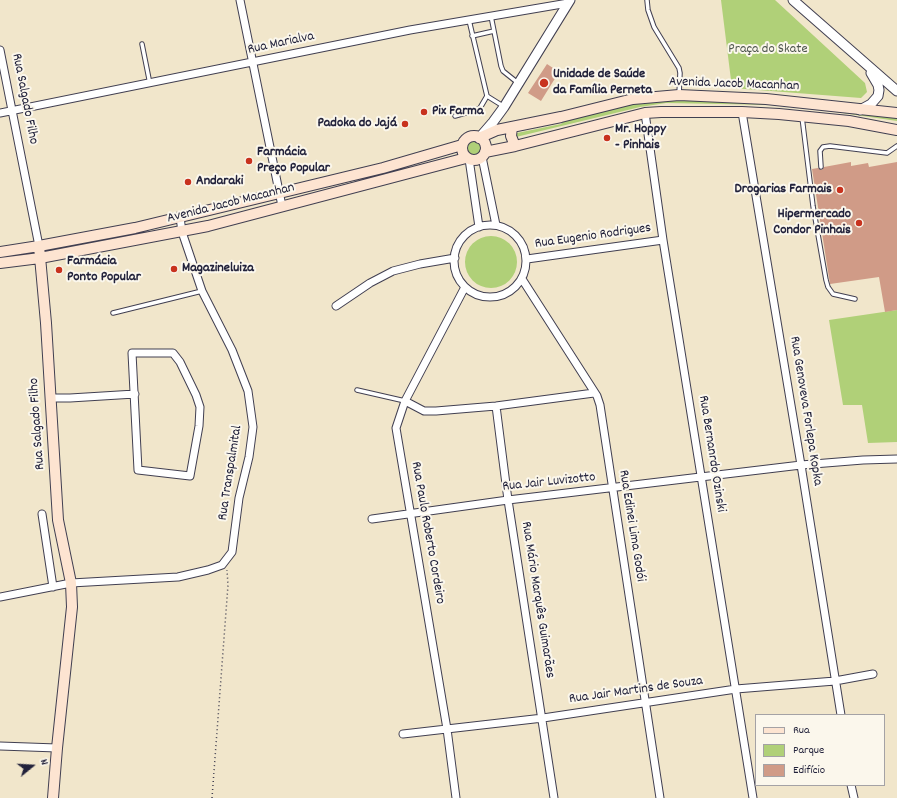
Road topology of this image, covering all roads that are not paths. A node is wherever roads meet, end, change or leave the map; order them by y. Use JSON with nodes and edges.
{"nodes":[{"id":1,"x":240,"y":0,"type":"edge"},
{"id":2,"x":647,"y":0,"type":"edge"},
{"id":3,"x":793,"y":0,"type":"edge"},
{"id":4,"x":569,"y":2,"type":"edge"},
{"id":5,"x":491,"y":16,"type":"junction"},
{"id":6,"x":469,"y":20,"type":"junction"},
{"id":7,"x":494,"y":31,"type":"junction"},
{"id":8,"x":472,"y":36,"type":"junction"},
{"id":9,"x":142,"y":44,"type":"dead end"},
{"id":10,"x":0,"y":50,"type":"edge"},
{"id":11,"x":863,"y":62,"type":"junction"},
{"id":12,"x":253,"y":63,"type":"junction"},
{"id":13,"x":150,"y":84,"type":"junction"},
{"id":14,"x":518,"y":84,"type":"junction"},
{"id":15,"x":897,"y":91,"type":"edge"},
{"id":16,"x":679,"y":95,"type":"junction"},
{"id":17,"x":487,"y":96,"type":"junction"},
{"id":18,"x":504,"y":107,"type":"junction"},
{"id":19,"x":860,"y":110,"type":"junction"},
{"id":20,"x":12,"y":111,"type":"junction"},
{"id":21,"x":742,"y":112,"type":"junction"},
{"id":22,"x":0,"y":113,"type":"edge"},
{"id":23,"x":897,"y":113,"type":"edge"},
{"id":24,"x":645,"y":114,"type":"junction"},
{"id":25,"x":455,"y":116,"type":"dead end"},
{"id":26,"x":802,"y":116,"type":"junction"},
{"id":27,"x":512,"y":128,"type":"junction"},
{"id":28,"x":897,"y":130,"type":"edge"},
{"id":29,"x":479,"y":138,"type":"junction"},
{"id":30,"x":462,"y":145,"type":"junction"},
{"id":31,"x":515,"y":146,"type":"junction"},
{"id":32,"x":897,"y":146,"type":"edge"},
{"id":33,"x":484,"y":154,"type":"junction"},
{"id":34,"x":468,"y":158,"type":"junction"},
{"id":35,"x":821,"y":167,"type":"dead end"},
{"id":36,"x":278,"y":192,"type":"junction"},
{"id":37,"x":282,"y":206,"type":"junction"},
{"id":38,"x":180,"y":217,"type":"junction"},
{"id":39,"x":496,"y":226,"type":"junction"},
{"id":40,"x":479,"y":227,"type":"junction"},
{"id":41,"x":182,"y":232,"type":"junction"},
{"id":42,"x":663,"y":240,"type":"junction"},
{"id":43,"x":39,"y":246,"type":"junction"},
{"id":44,"x":0,"y":252,"type":"edge"},
{"id":45,"x":40,"y":258,"type":"junction"},
{"id":46,"x":454,"y":258,"type":"junction"},
{"id":47,"x":526,"y":259,"type":"junction"},
{"id":48,"x":0,"y":263,"type":"edge"},
{"id":49,"x":522,"y":279,"type":"junction"},
{"id":50,"x":465,"y":287,"type":"junction"},
{"id":51,"x":202,"y":291,"type":"junction"},
{"id":52,"x":855,"y":299,"type":"dead end"},
{"id":53,"x":336,"y":306,"type":"dead end"},
{"id":54,"x":113,"y":313,"type":"dead end"},
{"id":55,"x":358,"y":390,"type":"dead end"},
{"id":56,"x":594,"y":393,"type":"junction"},
{"id":57,"x":134,"y":394,"type":"junction"},
{"id":58,"x":51,"y":398,"type":"junction"},
{"id":59,"x":404,"y":401,"type":"junction"},
{"id":60,"x":496,"y":406,"type":"junction"},
{"id":61,"x":897,"y":459,"type":"edge"},
{"id":62,"x":801,"y":466,"type":"junction"},
{"id":63,"x":702,"y":478,"type":"junction"},
{"id":64,"x":612,"y":489,"type":"junction"},
{"id":65,"x":508,"y":500,"type":"junction"},
{"id":66,"x":42,"y":514,"type":"dead end"},
{"id":67,"x":411,"y":514,"type":"junction"},
{"id":68,"x":372,"y":519,"type":"dead end"},
{"id":69,"x":71,"y":583,"type":"junction"},
{"id":70,"x":53,"y":587,"type":"junction"},
{"id":71,"x":0,"y":597,"type":"edge"},
{"id":72,"x":873,"y":674,"type":"dead end"},
{"id":73,"x":835,"y":681,"type":"junction"},
{"id":74,"x":736,"y":690,"type":"junction"},
{"id":75,"x":645,"y":703,"type":"junction"},
{"id":76,"x":841,"y":714,"type":"edge"},
{"id":77,"x":543,"y":718,"type":"junction"},
{"id":78,"x":447,"y":729,"type":"junction"},
{"id":79,"x":403,"y":734,"type":"dead end"},
{"id":80,"x":0,"y":746,"type":"edge"},
{"id":81,"x":57,"y":748,"type":"junction"},
{"id":82,"x":852,"y":786,"type":"edge"},
{"id":83,"x":53,"y":798,"type":"edge"},
{"id":84,"x":456,"y":798,"type":"edge"},
{"id":85,"x":554,"y":798,"type":"edge"},
{"id":86,"x":660,"y":798,"type":"edge"},
{"id":87,"x":753,"y":798,"type":"edge"},
{"id":88,"x":854,"y":798,"type":"edge"}],
"edges":[{"from":1,"to":12,"type":"street"},
{"from":2,"to":16,"type":"lane"},
{"from":3,"to":11,"type":"street"},
{"from":4,"to":5,"type":"street","name":"Rua Marialva"},
{"from":4,"to":14,"type":"street"},
{"from":5,"to":6,"type":"street","name":"Rua Marialva"},
{"from":5,"to":7,"type":"lane"},
{"from":6,"to":8,"type":"lane"},
{"from":6,"to":12,"type":"street","name":"Rua Marialva"},
{"from":7,"to":8,"type":"lane"},
{"from":7,"to":14,"type":"lane"},
{"from":8,"to":17,"type":"lane"},
{"from":9,"to":13,"type":"lane"},
{"from":10,"to":20,"type":"street","name":"Rua Salgado Filho"},
{"from":11,"to":15,"type":"street"},
{"from":11,"to":19,"type":"street"},
{"from":12,"to":13,"type":"street","name":"Rua Marialva"},
{"from":12,"to":36,"type":"street"},
{"from":13,"to":20,"type":"street","name":"Rua Marialva"},
{"from":14,"to":18,"type":"street"},
{"from":16,"to":19,"type":"main road","name":"Avenida Jacob Macanhan"},
{"from":16,"to":27,"type":"main road","name":"Avenida Jacob Macanhan"},
{"from":17,"to":18,"type":"lane"},
{"from":17,"to":25,"type":"lane"},
{"from":18,"to":29,"type":"street"},
{"from":19,"to":23,"type":"main road","name":"Avenida Jacob Macanhan"},
{"from":20,"to":22,"type":"street","name":"Rua Marialva"},
{"from":20,"to":43,"type":"street","name":"Rua Salgado Filho"},
{"from":21,"to":24,"type":"main road","name":"Avenida Jacob Macanhan"},
{"from":21,"to":26,"type":"main road","name":"Avenida Jacob Macanhan"},
{"from":21,"to":62,"type":"street","name":"Rua Genoveva Forlepa Kopka"},
{"from":24,"to":31,"type":"main road","name":"Avenida Jacob Macanhan"},
{"from":24,"to":42,"type":"street","name":"Rua Bernanrdo Ozinski"},
{"from":26,"to":28,"type":"main road","name":"Avenida Jacob Macanhan"},
{"from":26,"to":52,"type":"lane"},
{"from":27,"to":29,"type":"main road","name":"Avenida Jacob Macanhan"},
{"from":27,"to":31,"type":"main road"},
{"from":29,"to":30,"type":"main road"},
{"from":29,"to":33,"type":"main road"},
{"from":30,"to":34,"type":"main road"},
{"from":30,"to":36,"type":"main road","name":"Avenida Jacob Macanhan"},
{"from":31,"to":33,"type":"main road","name":"Avenida Jacob Macanhan"},
{"from":32,"to":35,"type":"lane"},
{"from":33,"to":34,"type":"main road"},
{"from":33,"to":39,"type":"street"},
{"from":34,"to":37,"type":"main road","name":"Avenida Jacob Macanhan"},
{"from":34,"to":40,"type":"street"},
{"from":36,"to":37,"type":"street"},
{"from":36,"to":38,"type":"main road","name":"Avenida Jacob Macanhan"},
{"from":37,"to":41,"type":"main road","name":"Avenida Jacob Macanhan"},
{"from":38,"to":41,"type":"street","name":"Rua Transpalmital"},
{"from":38,"to":43,"type":"main road","name":"Avenida Jacob Macanhan"},
{"from":39,"to":40,"type":"street"},
{"from":39,"to":47,"type":"street"},
{"from":40,"to":46,"type":"street"},
{"from":41,"to":45,"type":"main road","name":"Avenida Jacob Macanhan"},
{"from":41,"to":51,"type":"street","name":"Rua Transpalmital"},
{"from":42,"to":47,"type":"street","name":"Rua Eugenio Rodrigues"},
{"from":42,"to":63,"type":"street","name":"Rua Bernanrdo Ozinski"},
{"from":43,"to":44,"type":"main road","name":"Avenida Jacob Macanhan"},
{"from":43,"to":45,"type":"main road","name":"Rua Salgado Filho"},
{"from":45,"to":48,"type":"main road","name":"Avenida Jacob Macanhan"},
{"from":45,"to":58,"type":"main road","name":"Rua Salgado Filho"},
{"from":46,"to":50,"type":"street"},
{"from":46,"to":53,"type":"street"},
{"from":47,"to":49,"type":"street"},
{"from":49,"to":50,"type":"street"},
{"from":49,"to":56,"type":"street","name":"Rua Edinei Lima Godói"},
{"from":50,"to":59,"type":"street","name":"Rua Paulo Roberto Cordeiro"},
{"from":51,"to":54,"type":"lane"},
{"from":51,"to":69,"type":"street","name":"Rua Transpalmital"},
{"from":55,"to":59,"type":"lane"},
{"from":56,"to":60,"type":"street"},
{"from":56,"to":64,"type":"street","name":"Rua Edinei Lima Godói"},
{"from":57,"to":57,"type":"street"},
{"from":57,"to":58,"type":"street"},
{"from":58,"to":69,"type":"main road","name":"Rua Salgado Filho"},
{"from":59,"to":60,"type":"street"},
{"from":59,"to":67,"type":"street","name":"Rua Paulo Roberto Cordeiro"},
{"from":60,"to":65,"type":"street","name":"Rua Mário Marquês Guimarães"},
{"from":61,"to":62,"type":"street","name":"Rua Jair Luvizotto"},
{"from":62,"to":63,"type":"street","name":"Rua Jair Luvizotto"},
{"from":62,"to":73,"type":"street","name":"Rua Genoveva Forlepa Kopka"},
{"from":63,"to":64,"type":"street","name":"Rua Jair Luvizotto"},
{"from":63,"to":74,"type":"street","name":"Rua Bernanrdo Ozinski"},
{"from":64,"to":65,"type":"street","name":"Rua Jair Luvizotto"},
{"from":64,"to":75,"type":"street","name":"Rua Edinei Lima Godói"},
{"from":65,"to":67,"type":"street","name":"Rua Jair Luvizotto"},
{"from":65,"to":77,"type":"street","name":"Rua Mário Marquês Guimarães"},
{"from":66,"to":70,"type":"street"},
{"from":67,"to":68,"type":"street","name":"Rua Jair Luvizotto"},
{"from":67,"to":78,"type":"street","name":"Rua Paulo Roberto Cordeiro"},
{"from":69,"to":70,"type":"street"},
{"from":69,"to":81,"type":"main road","name":"Rua Salgado Filho"},
{"from":70,"to":71,"type":"street"},
{"from":72,"to":73,"type":"street","name":"Rua Jair Martins de Souza"},
{"from":73,"to":74,"type":"street","name":"Rua Jair Martins de Souza"},
{"from":73,"to":76,"type":"street","name":"Rua Genoveva Forlepa Kopka"},
{"from":74,"to":75,"type":"street","name":"Rua Jair Martins de Souza"},
{"from":74,"to":87,"type":"street","name":"Rua Bernanrdo Ozinski"},
{"from":75,"to":77,"type":"street","name":"Rua Jair Martins de Souza"},
{"from":75,"to":86,"type":"street","name":"Rua Edinei Lima Godói"},
{"from":77,"to":78,"type":"street","name":"Rua Jair Martins de Souza"},
{"from":77,"to":85,"type":"street","name":"Rua Mário Marquês Guimarães"},
{"from":78,"to":79,"type":"street","name":"Rua Jair Martins de Souza"},
{"from":78,"to":84,"type":"street","name":"Rua Paulo Roberto Cordeiro"},
{"from":80,"to":81,"type":"street"},
{"from":81,"to":83,"type":"main road","name":"Rua Salgado Filho"},
{"from":82,"to":88,"type":"street"}]}
